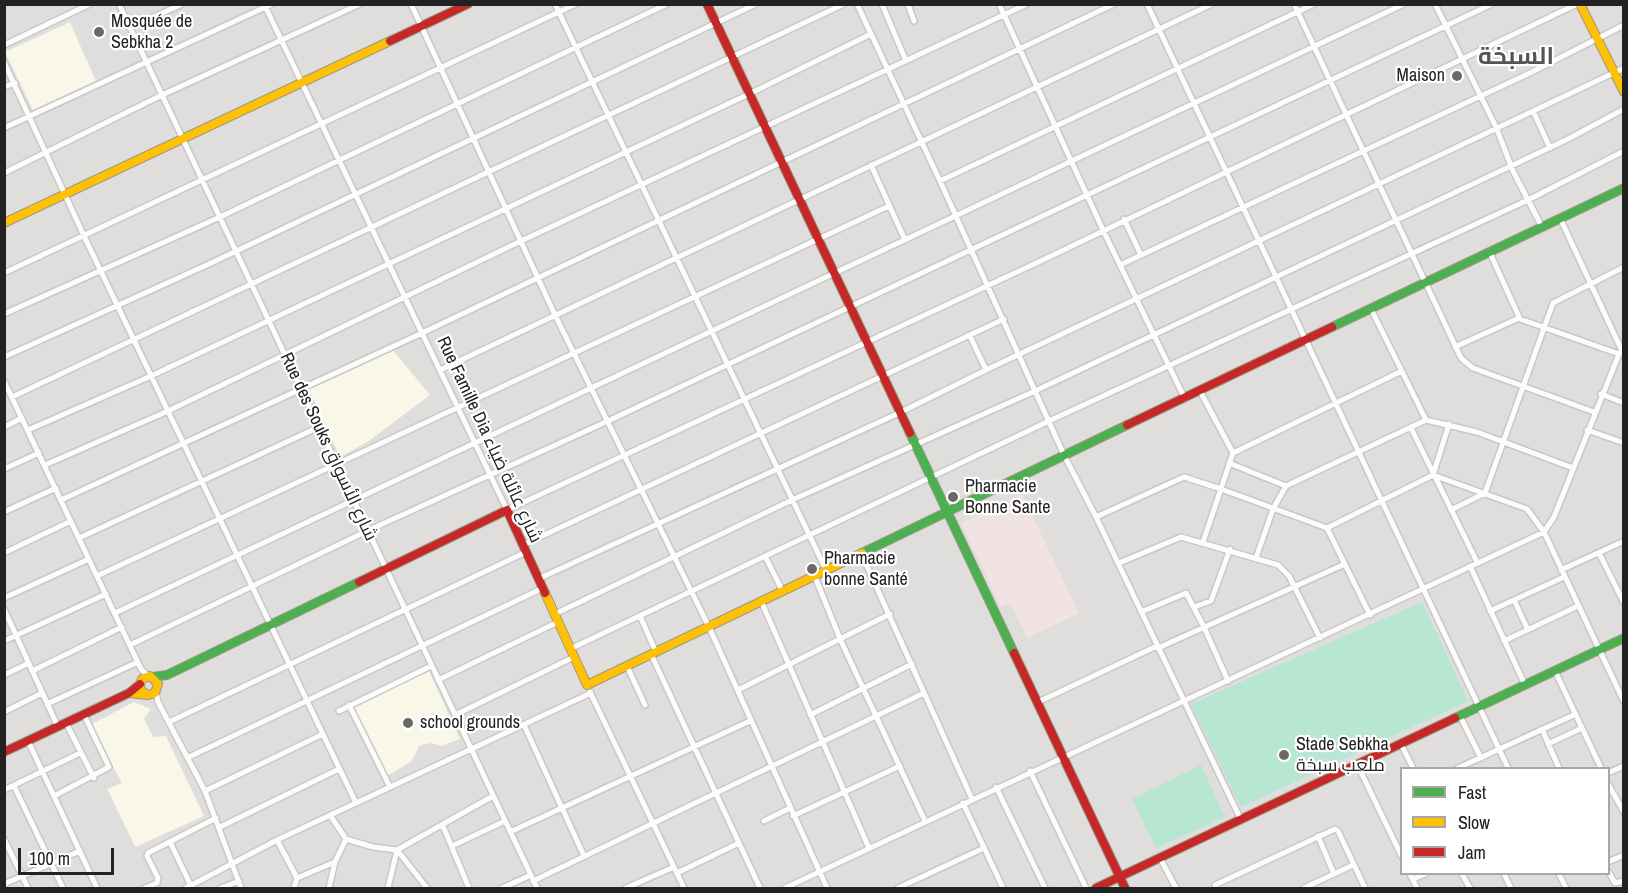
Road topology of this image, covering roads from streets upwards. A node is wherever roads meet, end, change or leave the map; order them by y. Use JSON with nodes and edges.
{"nodes":[{"id":1,"x":90,"y":4,"type":"edge"},
{"id":2,"x":119,"y":4,"type":"edge"},
{"id":3,"x":182,"y":4,"type":"edge"},
{"id":4,"x":272,"y":4,"type":"edge"},
{"id":5,"x":360,"y":4,"type":"edge"},
{"id":6,"x":411,"y":4,"type":"edge"},
{"id":7,"x":468,"y":4,"type":"edge"},
{"id":8,"x":555,"y":4,"type":"edge"},
{"id":9,"x":576,"y":4,"type":"edge"},
{"id":10,"x":667,"y":4,"type":"edge"},
{"id":11,"x":707,"y":4,"type":"edge"},
{"id":12,"x":756,"y":4,"type":"edge"},
{"id":13,"x":844,"y":4,"type":"edge"},
{"id":14,"x":856,"y":4,"type":"edge"},
{"id":15,"x":882,"y":4,"type":"edge"},
{"id":16,"x":908,"y":4,"type":"edge"},
{"id":17,"x":999,"y":4,"type":"edge"},
{"id":18,"x":1027,"y":4,"type":"edge"},
{"id":19,"x":1114,"y":4,"type":"edge"},
{"id":20,"x":1147,"y":4,"type":"edge"},
{"id":21,"x":1212,"y":4,"type":"edge"},
{"id":22,"x":1294,"y":4,"type":"edge"},
{"id":23,"x":1314,"y":4,"type":"edge"},
{"id":24,"x":1404,"y":4,"type":"edge"},
{"id":25,"x":1435,"y":4,"type":"edge"},
{"id":26,"x":1492,"y":4,"type":"edge"},
{"id":27,"x":1579,"y":4,"type":"edge"},
{"id":28,"x":265,"y":6,"type":"edge"},
{"id":29,"x":559,"y":12,"type":"junction"},
{"id":30,"x":1298,"y":12,"type":"junction"},
{"id":31,"x":1005,"y":15,"type":"junction"},
{"id":32,"x":914,"y":21,"type":"dead end"},
{"id":33,"x":716,"y":23,"type":"junction"},
{"id":34,"x":1623,"y":25,"type":"edge"},
{"id":35,"x":422,"y":26,"type":"junction"},
{"id":36,"x":1445,"y":26,"type":"junction"},
{"id":37,"x":130,"y":28,"type":"junction"},
{"id":38,"x":1158,"y":28,"type":"junction"},
{"id":39,"x":871,"y":34,"type":"junction"},
{"id":40,"x":1597,"y":39,"type":"junction"},
{"id":41,"x":283,"y":42,"type":"junction"},
{"id":42,"x":4,"y":45,"type":"edge"},
{"id":43,"x":1314,"y":47,"type":"junction"},
{"id":44,"x":576,"y":48,"type":"junction"},
{"id":45,"x":1021,"y":50,"type":"junction"},
{"id":46,"x":732,"y":57,"type":"junction"},
{"id":47,"x":147,"y":61,"type":"junction"},
{"id":48,"x":906,"y":61,"type":"junction"},
{"id":49,"x":1462,"y":61,"type":"junction"},
{"id":50,"x":4,"y":62,"type":"edge"},
{"id":51,"x":1177,"y":68,"type":"junction"},
{"id":52,"x":1623,"y":68,"type":"edge"},
{"id":53,"x":441,"y":69,"type":"junction"},
{"id":54,"x":887,"y":69,"type":"junction"},
{"id":55,"x":1614,"y":73,"type":"junction"},
{"id":56,"x":1329,"y":81,"type":"junction"},
{"id":57,"x":592,"y":82,"type":"junction"},
{"id":58,"x":15,"y":83,"type":"junction"},
{"id":59,"x":302,"y":83,"type":"junction"},
{"id":60,"x":1038,"y":86,"type":"junction"},
{"id":61,"x":4,"y":87,"type":"edge"},
{"id":62,"x":1623,"y":92,"type":"edge"},
{"id":63,"x":749,"y":94,"type":"junction"},
{"id":64,"x":162,"y":95,"type":"junction"},
{"id":65,"x":1479,"y":96,"type":"junction"},
{"id":66,"x":904,"y":103,"type":"junction"},
{"id":67,"x":458,"y":104,"type":"junction"},
{"id":68,"x":1194,"y":104,"type":"junction"},
{"id":69,"x":1623,"y":109,"type":"edge"},
{"id":70,"x":1533,"y":111,"type":"junction"},
{"id":71,"x":30,"y":116,"type":"junction"},
{"id":72,"x":1346,"y":116,"type":"junction"},
{"id":73,"x":608,"y":117,"type":"junction"},
{"id":74,"x":322,"y":125,"type":"junction"},
{"id":75,"x":765,"y":127,"type":"junction"},
{"id":76,"x":1057,"y":127,"type":"junction"},
{"id":77,"x":1496,"y":127,"type":"junction"},
{"id":78,"x":4,"y":128,"type":"edge"},
{"id":79,"x":473,"y":137,"type":"junction"},
{"id":80,"x":1210,"y":138,"type":"junction"},
{"id":81,"x":183,"y":139,"type":"junction"},
{"id":82,"x":922,"y":141,"type":"junction"},
{"id":83,"x":1550,"y":148,"type":"junction"},
{"id":84,"x":625,"y":151,"type":"junction"},
{"id":85,"x":1362,"y":151,"type":"junction"},
{"id":86,"x":1623,"y":151,"type":"edge"},
{"id":87,"x":47,"y":152,"type":"junction"},
{"id":88,"x":339,"y":160,"type":"junction"},
{"id":89,"x":1072,"y":161,"type":"junction"},
{"id":90,"x":782,"y":163,"type":"junction"},
{"id":91,"x":871,"y":165,"type":"junction"},
{"id":92,"x":1510,"y":166,"type":"junction"},
{"id":93,"x":489,"y":172,"type":"junction"},
{"id":94,"x":4,"y":173,"type":"edge"},
{"id":95,"x":1225,"y":173,"type":"junction"},
{"id":96,"x":940,"y":181,"type":"junction"},
{"id":97,"x":203,"y":182,"type":"junction"},
{"id":98,"x":1378,"y":184,"type":"junction"},
{"id":99,"x":641,"y":185,"type":"junction"},
{"id":100,"x":1623,"y":188,"type":"edge"},
{"id":101,"x":67,"y":194,"type":"junction"},
{"id":102,"x":355,"y":194,"type":"junction"},
{"id":103,"x":1088,"y":196,"type":"junction"},
{"id":104,"x":798,"y":199,"type":"junction"},
{"id":105,"x":1527,"y":200,"type":"junction"},
{"id":106,"x":889,"y":206,"type":"junction"},
{"id":107,"x":506,"y":207,"type":"junction"},
{"id":108,"x":1242,"y":207,"type":"junction"},
{"id":109,"x":956,"y":216,"type":"junction"},
{"id":110,"x":220,"y":217,"type":"junction"},
{"id":111,"x":1560,"y":218,"type":"junction"},
{"id":112,"x":1124,"y":219,"type":"junction"},
{"id":113,"x":1395,"y":219,"type":"junction"},
{"id":114,"x":657,"y":220,"type":"junction"},
{"id":115,"x":4,"y":223,"type":"edge"},
{"id":116,"x":1542,"y":227,"type":"junction"},
{"id":117,"x":372,"y":229,"type":"junction"},
{"id":118,"x":1103,"y":230,"type":"junction"},
{"id":119,"x":84,"y":236,"type":"junction"},
{"id":120,"x":818,"y":240,"type":"junction"},
{"id":121,"x":905,"y":240,"type":"junction"},
{"id":122,"x":521,"y":241,"type":"junction"},
{"id":123,"x":1259,"y":242,"type":"junction"},
{"id":124,"x":971,"y":249,"type":"junction"},
{"id":125,"x":236,"y":251,"type":"junction"},
{"id":126,"x":1411,"y":253,"type":"junction"},
{"id":127,"x":1490,"y":254,"type":"junction"},
{"id":128,"x":1141,"y":255,"type":"junction"},
{"id":129,"x":675,"y":258,"type":"junction"},
{"id":130,"x":388,"y":264,"type":"junction"},
{"id":131,"x":1120,"y":265,"type":"junction"},
{"id":132,"x":1623,"y":267,"type":"edge"},
{"id":133,"x":101,"y":271,"type":"junction"},
{"id":134,"x":4,"y":273,"type":"edge"},
{"id":135,"x":834,"y":274,"type":"junction"},
{"id":136,"x":1276,"y":276,"type":"junction"},
{"id":137,"x":538,"y":277,"type":"junction"},
{"id":138,"x":1591,"y":282,"type":"junction"},
{"id":139,"x":1426,"y":283,"type":"junction"},
{"id":140,"x":988,"y":284,"type":"junction"},
{"id":141,"x":252,"y":286,"type":"junction"},
{"id":142,"x":404,"y":297,"type":"junction"},
{"id":143,"x":694,"y":298,"type":"junction"},
{"id":144,"x":1136,"y":298,"type":"junction"},
{"id":145,"x":117,"y":305,"type":"junction"},
{"id":146,"x":849,"y":307,"type":"junction"},
{"id":147,"x":1290,"y":309,"type":"junction"},
{"id":148,"x":1371,"y":309,"type":"junction"},
{"id":149,"x":4,"y":314,"type":"edge"},
{"id":150,"x":555,"y":315,"type":"junction"},
{"id":151,"x":1519,"y":318,"type":"junction"},
{"id":152,"x":1004,"y":319,"type":"junction"},
{"id":153,"x":268,"y":320,"type":"junction"},
{"id":154,"x":1543,"y":328,"type":"junction"},
{"id":155,"x":710,"y":332,"type":"junction"},
{"id":156,"x":422,"y":333,"type":"junction"},
{"id":157,"x":1154,"y":334,"type":"junction"},
{"id":158,"x":970,"y":336,"type":"junction"},
{"id":159,"x":134,"y":341,"type":"junction"},
{"id":160,"x":1305,"y":341,"type":"junction"},
{"id":161,"x":866,"y":342,"type":"junction"},
{"id":162,"x":1455,"y":347,"type":"junction"},
{"id":163,"x":1621,"y":352,"type":"edge"},
{"id":164,"x":574,"y":353,"type":"junction"},
{"id":165,"x":1018,"y":354,"type":"junction"},
{"id":166,"x":285,"y":356,"type":"junction"},
{"id":167,"x":4,"y":357,"type":"edge"},
{"id":168,"x":726,"y":365,"type":"junction"},
{"id":169,"x":1169,"y":366,"type":"junction"},
{"id":170,"x":440,"y":370,"type":"junction"},
{"id":171,"x":986,"y":370,"type":"junction"},
{"id":172,"x":1401,"y":371,"type":"junction"},
{"id":173,"x":151,"y":376,"type":"junction"},
{"id":174,"x":882,"y":377,"type":"junction"},
{"id":175,"x":5,"y":382,"type":"edge"},
{"id":176,"x":1524,"y":387,"type":"junction"},
{"id":177,"x":591,"y":388,"type":"junction"},
{"id":178,"x":301,"y":389,"type":"junction"},
{"id":179,"x":1035,"y":391,"type":"junction"},
{"id":180,"x":1200,"y":391,"type":"junction"},
{"id":181,"x":1601,"y":394,"type":"junction"},
{"id":182,"x":12,"y":397,"type":"junction"},
{"id":183,"x":1185,"y":399,"type":"junction"},
{"id":184,"x":743,"y":400,"type":"junction"},
{"id":185,"x":1623,"y":403,"type":"edge"},
{"id":186,"x":1334,"y":404,"type":"junction"},
{"id":187,"x":458,"y":408,"type":"junction"},
{"id":188,"x":168,"y":411,"type":"junction"},
{"id":189,"x":1594,"y":412,"type":"junction"},
{"id":190,"x":899,"y":413,"type":"junction"},
{"id":191,"x":22,"y":418,"type":"junction"},
{"id":192,"x":1426,"y":420,"type":"junction"},
{"id":193,"x":608,"y":421,"type":"junction"},
{"id":194,"x":1049,"y":421,"type":"junction"},
{"id":195,"x":1449,"y":424,"type":"junction"},
{"id":196,"x":4,"y":427,"type":"edge"},
{"id":197,"x":319,"y":427,"type":"junction"},
{"id":198,"x":1411,"y":428,"type":"junction"},
{"id":199,"x":28,"y":430,"type":"junction"},
{"id":200,"x":1587,"y":430,"type":"junction"},
{"id":201,"x":759,"y":435,"type":"junction"},
{"id":202,"x":1503,"y":442,"type":"junction"},
{"id":203,"x":475,"y":443,"type":"junction"},
{"id":204,"x":914,"y":443,"type":"junction"},
{"id":205,"x":1623,"y":443,"type":"edge"},
{"id":206,"x":183,"y":444,"type":"junction"},
{"id":207,"x":39,"y":453,"type":"junction"},
{"id":208,"x":1233,"y":453,"type":"junction"},
{"id":209,"x":1357,"y":454,"type":"junction"},
{"id":210,"x":625,"y":455,"type":"junction"},
{"id":211,"x":1064,"y":455,"type":"junction"},
{"id":212,"x":1229,"y":463,"type":"junction"},
{"id":213,"x":336,"y":464,"type":"junction"},
{"id":214,"x":45,"y":465,"type":"junction"},
{"id":215,"x":1573,"y":468,"type":"junction"},
{"id":216,"x":4,"y":469,"type":"edge"},
{"id":217,"x":776,"y":470,"type":"junction"},
{"id":218,"x":489,"y":474,"type":"junction"},
{"id":219,"x":1433,"y":475,"type":"junction"},
{"id":220,"x":929,"y":478,"type":"junction"},
{"id":221,"x":201,"y":481,"type":"junction"},
{"id":222,"x":1286,"y":486,"type":"junction"},
{"id":223,"x":56,"y":488,"type":"junction"},
{"id":224,"x":1221,"y":489,"type":"junction"},
{"id":225,"x":642,"y":490,"type":"junction"},
{"id":226,"x":1485,"y":493,"type":"junction"},
{"id":227,"x":61,"y":500,"type":"junction"},
{"id":228,"x":353,"y":500,"type":"junction"},
{"id":229,"x":792,"y":500,"type":"junction"},
{"id":230,"x":1380,"y":500,"type":"junction"},
{"id":231,"x":1273,"y":508,"type":"junction"},
{"id":232,"x":507,"y":510,"type":"junction"},
{"id":233,"x":1451,"y":510,"type":"junction"},
{"id":234,"x":4,"y":512,"type":"edge"},
{"id":235,"x":946,"y":514,"type":"junction"},
{"id":236,"x":1096,"y":517,"type":"junction"},
{"id":237,"x":219,"y":519,"type":"junction"},
{"id":238,"x":71,"y":521,"type":"junction"},
{"id":239,"x":658,"y":524,"type":"junction"},
{"id":240,"x":1327,"y":528,"type":"junction"},
{"id":241,"x":367,"y":531,"type":"junction"},
{"id":242,"x":1544,"y":532,"type":"junction"},
{"id":243,"x":810,"y":535,"type":"junction"},
{"id":244,"x":79,"y":538,"type":"junction"},
{"id":245,"x":1623,"y":541,"type":"edge"},
{"id":246,"x":1203,"y":542,"type":"junction"},
{"id":247,"x":524,"y":548,"type":"junction"},
{"id":248,"x":1230,"y":549,"type":"junction"},
{"id":249,"x":1599,"y":553,"type":"junction"},
{"id":250,"x":4,"y":554,"type":"edge"},
{"id":251,"x":237,"y":555,"type":"junction"},
{"id":252,"x":862,"y":555,"type":"junction"},
{"id":253,"x":765,"y":556,"type":"junction"},
{"id":254,"x":675,"y":558,"type":"junction"},
{"id":255,"x":1256,"y":558,"type":"junction"},
{"id":256,"x":89,"y":559,"type":"junction"},
{"id":257,"x":1477,"y":562,"type":"junction"},
{"id":258,"x":1119,"y":563,"type":"junction"},
{"id":259,"x":1345,"y":564,"type":"junction"},
{"id":260,"x":1470,"y":566,"type":"junction"},
{"id":261,"x":385,"y":569,"type":"junction"},
{"id":262,"x":1561,"y":570,"type":"junction"},
{"id":263,"x":826,"y":572,"type":"junction"},
{"id":264,"x":97,"y":576,"type":"junction"},
{"id":265,"x":815,"y":577,"type":"junction"},
{"id":266,"x":1564,"y":577,"type":"junction"},
{"id":267,"x":538,"y":579,"type":"junction"},
{"id":268,"x":1294,"y":586,"type":"junction"},
{"id":269,"x":252,"y":588,"type":"junction"},
{"id":270,"x":543,"y":588,"type":"junction"},
{"id":271,"x":1422,"y":590,"type":"junction"},
{"id":272,"x":692,"y":592,"type":"junction"},
{"id":273,"x":783,"y":592,"type":"junction"},
{"id":274,"x":106,"y":594,"type":"junction"},
{"id":275,"x":4,"y":598,"type":"edge"},
{"id":276,"x":1514,"y":600,"type":"junction"},
{"id":277,"x":762,"y":603,"type":"junction"},
{"id":278,"x":1623,"y":603,"type":"edge"},
{"id":279,"x":1578,"y":606,"type":"junction"},
{"id":280,"x":1194,"y":607,"type":"junction"},
{"id":281,"x":4,"y":609,"type":"edge"},
{"id":282,"x":405,"y":610,"type":"junction"},
{"id":283,"x":1490,"y":611,"type":"junction"},
{"id":284,"x":115,"y":612,"type":"junction"},
{"id":285,"x":1142,"y":612,"type":"junction"},
{"id":286,"x":890,"y":614,"type":"junction"},
{"id":287,"x":1370,"y":615,"type":"junction"},
{"id":288,"x":640,"y":616,"type":"junction"},
{"id":289,"x":556,"y":618,"type":"junction"},
{"id":290,"x":270,"y":625,"type":"junction"},
{"id":291,"x":122,"y":627,"type":"junction"},
{"id":292,"x":709,"y":627,"type":"junction"},
{"id":293,"x":1204,"y":627,"type":"junction"},
{"id":294,"x":1528,"y":630,"type":"junction"},
{"id":295,"x":16,"y":636,"type":"junction"},
{"id":296,"x":1320,"y":638,"type":"junction"},
{"id":297,"x":1623,"y":638,"type":"edge"},
{"id":298,"x":4,"y":641,"type":"edge"},
{"id":299,"x":841,"y":641,"type":"junction"},
{"id":300,"x":1504,"y":641,"type":"junction"},
{"id":301,"x":130,"y":645,"type":"junction"},
{"id":302,"x":422,"y":646,"type":"junction"},
{"id":303,"x":1158,"y":647,"type":"junction"},
{"id":304,"x":570,"y":649,"type":"junction"},
{"id":305,"x":1599,"y":650,"type":"junction"},
{"id":306,"x":654,"y":653,"type":"junction"},
{"id":307,"x":574,"y":657,"type":"junction"},
{"id":308,"x":138,"y":662,"type":"junction"},
{"id":309,"x":28,"y":663,"type":"junction"},
{"id":310,"x":912,"y":664,"type":"junction"},
{"id":311,"x":289,"y":665,"type":"junction"},
{"id":312,"x":431,"y":666,"type":"junction"},
{"id":313,"x":627,"y":666,"type":"junction"},
{"id":314,"x":789,"y":667,"type":"junction"},
{"id":315,"x":33,"y":671,"type":"junction"},
{"id":316,"x":1555,"y":671,"type":"junction"},
{"id":317,"x":4,"y":675,"type":"edge"},
{"id":318,"x":167,"y":675,"type":"junction"},
{"id":319,"x":146,"y":679,"type":"junction"},
{"id":320,"x":438,"y":680,"type":"junction"},
{"id":321,"x":1228,"y":681,"type":"junction"},
{"id":322,"x":1525,"y":685,"type":"junction"},
{"id":323,"x":862,"y":688,"type":"junction"},
{"id":324,"x":589,"y":689,"type":"junction"},
{"id":325,"x":738,"y":690,"type":"junction"},
{"id":326,"x":153,"y":692,"type":"junction"},
{"id":327,"x":42,"y":693,"type":"junction"},
{"id":328,"x":129,"y":693,"type":"junction"},
{"id":329,"x":924,"y":693,"type":"junction"},
{"id":330,"x":306,"y":701,"type":"junction"},
{"id":331,"x":1184,"y":701,"type":"junction"},
{"id":332,"x":1623,"y":702,"type":"edge"},
{"id":333,"x":1036,"y":703,"type":"junction"},
{"id":334,"x":47,"y":704,"type":"junction"},
{"id":335,"x":349,"y":705,"type":"junction"},
{"id":336,"x":645,"y":705,"type":"dead end"},
{"id":337,"x":1479,"y":707,"type":"junction"},
{"id":338,"x":339,"y":711,"type":"dead end"},
{"id":339,"x":4,"y":712,"type":"edge"},
{"id":340,"x":1575,"y":714,"type":"junction"},
{"id":341,"x":84,"y":715,"type":"junction"},
{"id":342,"x":454,"y":715,"type":"junction"},
{"id":343,"x":810,"y":715,"type":"junction"},
{"id":344,"x":875,"y":715,"type":"junction"},
{"id":345,"x":1460,"y":716,"type":"junction"},
{"id":346,"x":750,"y":720,"type":"junction"},
{"id":347,"x":169,"y":722,"type":"junction"},
{"id":348,"x":66,"y":723,"type":"junction"},
{"id":349,"x":525,"y":725,"type":"junction"},
{"id":350,"x":58,"y":727,"type":"junction"},
{"id":351,"x":1582,"y":728,"type":"junction"},
{"id":352,"x":1542,"y":729,"type":"junction"},
{"id":353,"x":322,"y":734,"type":"junction"},
{"id":354,"x":28,"y":741,"type":"junction"},
{"id":355,"x":822,"y":742,"type":"junction"},
{"id":356,"x":1401,"y":744,"type":"junction"},
{"id":357,"x":1548,"y":744,"type":"junction"},
{"id":358,"x":695,"y":746,"type":"junction"},
{"id":359,"x":471,"y":750,"type":"junction"},
{"id":360,"x":1499,"y":750,"type":"junction"},
{"id":361,"x":4,"y":752,"type":"edge"},
{"id":362,"x":80,"y":753,"type":"junction"},
{"id":363,"x":1062,"y":756,"type":"junction"},
{"id":364,"x":189,"y":757,"type":"junction"},
{"id":365,"x":1481,"y":758,"type":"junction"},
{"id":366,"x":1357,"y":764,"type":"junction"},
{"id":367,"x":771,"y":766,"type":"junction"},
{"id":368,"x":900,"y":766,"type":"junction"},
{"id":369,"x":1412,"y":767,"type":"edge"},
{"id":370,"x":1460,"y":767,"type":"edge"},
{"id":371,"x":1508,"y":767,"type":"edge"},
{"id":372,"x":1559,"y":767,"type":"edge"},
{"id":373,"x":1601,"y":767,"type":"edge"},
{"id":374,"x":339,"y":769,"type":"junction"},
{"id":375,"x":1030,"y":771,"type":"junction"},
{"id":376,"x":42,"y":772,"type":"junction"},
{"id":377,"x":631,"y":776,"type":"junction"},
{"id":378,"x":94,"y":778,"type":"junction"},
{"id":379,"x":14,"y":786,"type":"junction"},
{"id":380,"x":390,"y":787,"type":"junction"},
{"id":381,"x":996,"y":787,"type":"junction"},
{"id":382,"x":1610,"y":788,"type":"edge"},
{"id":383,"x":4,"y":790,"type":"edge"},
{"id":384,"x":205,"y":791,"type":"junction"},
{"id":385,"x":845,"y":792,"type":"junction"},
{"id":386,"x":716,"y":793,"type":"junction"},
{"id":387,"x":54,"y":796,"type":"junction"},
{"id":388,"x":494,"y":796,"type":"junction"},
{"id":389,"x":972,"y":799,"type":"junction"},
{"id":390,"x":356,"y":803,"type":"junction"},
{"id":391,"x":963,"y":803,"type":"junction"},
{"id":392,"x":562,"y":808,"type":"junction"},
{"id":393,"x":790,"y":808,"type":"junction"},
{"id":394,"x":1623,"y":812,"type":"edge"},
{"id":395,"x":330,"y":815,"type":"junction"},
{"id":396,"x":793,"y":816,"type":"junction"},
{"id":397,"x":216,"y":818,"type":"junction"},
{"id":398,"x":764,"y":820,"type":"dead end"},
{"id":399,"x":1240,"y":820,"type":"junction"},
{"id":400,"x":505,"y":821,"type":"junction"},
{"id":401,"x":925,"y":821,"type":"junction"},
{"id":402,"x":653,"y":823,"type":"junction"},
{"id":403,"x":443,"y":826,"type":"junction"},
{"id":404,"x":220,"y":827,"type":"junction"},
{"id":405,"x":510,"y":832,"type":"junction"},
{"id":406,"x":1318,"y":836,"type":"junction"},
{"id":407,"x":4,"y":839,"type":"edge"},
{"id":408,"x":346,"y":839,"type":"junction"},
{"id":409,"x":277,"y":840,"type":"junction"},
{"id":410,"x":170,"y":842,"type":"junction"},
{"id":411,"x":739,"y":843,"type":"junction"},
{"id":412,"x":452,"y":846,"type":"junction"},
{"id":413,"x":869,"y":848,"type":"junction"},
{"id":414,"x":984,"y":848,"type":"junction"},
{"id":415,"x":397,"y":850,"type":"junction"},
{"id":416,"x":80,"y":851,"type":"junction"},
{"id":417,"x":1400,"y":855,"type":"edge"},
{"id":418,"x":584,"y":856,"type":"junction"},
{"id":419,"x":1160,"y":858,"type":"junction"},
{"id":420,"x":335,"y":862,"type":"junction"},
{"id":421,"x":51,"y":863,"type":"junction"},
{"id":422,"x":233,"y":865,"type":"junction"},
{"id":423,"x":1353,"y":865,"type":"junction"},
{"id":424,"x":674,"y":867,"type":"junction"},
{"id":425,"x":819,"y":872,"type":"junction"},
{"id":426,"x":677,"y":873,"type":"junction"},
{"id":427,"x":1335,"y":874,"type":"junction"},
{"id":428,"x":1610,"y":874,"type":"edge"},
{"id":429,"x":22,"y":876,"type":"junction"},
{"id":430,"x":297,"y":878,"type":"junction"},
{"id":431,"x":532,"y":878,"type":"junction"},
{"id":432,"x":1119,"y":878,"type":"junction"},
{"id":433,"x":238,"y":881,"type":"junction"},
{"id":434,"x":1414,"y":881,"type":"edge"},
{"id":435,"x":1623,"y":881,"type":"edge"},
{"id":436,"x":4,"y":884,"type":"edge"},
{"id":437,"x":1215,"y":885,"type":"dead end"},
{"id":438,"x":153,"y":887,"type":"edge"},
{"id":439,"x":193,"y":887,"type":"edge"},
{"id":440,"x":28,"y":888,"type":"edge"},
{"id":441,"x":63,"y":888,"type":"edge"},
{"id":442,"x":97,"y":888,"type":"edge"},
{"id":443,"x":145,"y":888,"type":"edge"},
{"id":444,"x":221,"y":888,"type":"edge"},
{"id":445,"x":241,"y":888,"type":"edge"},
{"id":446,"x":294,"y":888,"type":"edge"},
{"id":447,"x":329,"y":888,"type":"edge"},
{"id":448,"x":388,"y":888,"type":"edge"},
{"id":449,"x":427,"y":888,"type":"edge"},
{"id":450,"x":470,"y":888,"type":"edge"},
{"id":451,"x":501,"y":888,"type":"edge"},
{"id":452,"x":537,"y":888,"type":"edge"},
{"id":453,"x":626,"y":888,"type":"edge"},
{"id":454,"x":684,"y":888,"type":"edge"},
{"id":455,"x":760,"y":888,"type":"edge"},
{"id":456,"x":785,"y":888,"type":"edge"},
{"id":457,"x":827,"y":888,"type":"edge"},
{"id":458,"x":898,"y":888,"type":"edge"},
{"id":459,"x":1003,"y":888,"type":"edge"},
{"id":460,"x":1045,"y":888,"type":"edge"},
{"id":461,"x":1086,"y":888,"type":"edge"},
{"id":462,"x":1096,"y":888,"type":"edge"},
{"id":463,"x":1125,"y":888,"type":"edge"},
{"id":464,"x":1176,"y":888,"type":"edge"},
{"id":465,"x":1304,"y":888,"type":"edge"},
{"id":466,"x":1365,"y":888,"type":"edge"},
{"id":467,"x":1407,"y":888,"type":"edge"}],
"edges":[{"from":1,"to":42,"type":"street"},
{"from":2,"to":37,"type":"street","name":"Rue des Souks شارع الأسواق"},
{"from":3,"to":37,"type":"street"},
{"from":4,"to":28,"type":"street"},
{"from":5,"to":41,"type":"street"},
{"from":6,"to":35,"type":"street"},
{"from":7,"to":35,"type":"street"},
{"from":8,"to":29,"type":"street"},
{"from":9,"to":29,"type":"street"},
{"from":10,"to":44,"type":"street"},
{"from":11,"to":33,"type":"street"},
{"from":12,"to":33,"type":"street"},
{"from":13,"to":46,"type":"street"},
{"from":14,"to":39,"type":"street"},
{"from":15,"to":48,"type":"street"},
{"from":16,"to":32,"type":"street"},
{"from":17,"to":31,"type":"street"},
{"from":18,"to":31,"type":"street"},
{"from":19,"to":45,"type":"street"},
{"from":20,"to":38,"type":"street"},
{"from":21,"to":38,"type":"street"},
{"from":22,"to":30,"type":"street"},
{"from":23,"to":30,"type":"street"},
{"from":24,"to":43,"type":"street"},
{"from":25,"to":36,"type":"street"},
{"from":26,"to":36,"type":"street"},
{"from":27,"to":40,"type":"street"},
{"from":27,"to":49,"type":"street"},
{"from":28,"to":41,"type":"street","name":"Rue Famille Dia شارع عائلة ضياء"},
{"from":28,"to":47,"type":"street"},
{"from":29,"to":44,"type":"street"},
{"from":29,"to":53,"type":"street"},
{"from":30,"to":43,"type":"street"},
{"from":30,"to":51,"type":"street"},
{"from":31,"to":45,"type":"street"},
{"from":31,"to":48,"type":"street"},
{"from":33,"to":46,"type":"street"},
{"from":33,"to":57,"type":"street"},
{"from":34,"to":40,"type":"street"},
{"from":35,"to":53,"type":"street"},
{"from":35,"to":59,"type":"street"},
{"from":36,"to":49,"type":"street"},
{"from":36,"to":56,"type":"street"},
{"from":37,"to":47,"type":"street","name":"Rue des Souks شارع الأسواق"},
{"from":38,"to":51,"type":"street"},
{"from":38,"to":60,"type":"street"},
{"from":39,"to":54,"type":"street"},
{"from":39,"to":63,"type":"street"},
{"from":40,"to":55,"type":"street"},
{"from":40,"to":65,"type":"street"},
{"from":41,"to":59,"type":"street","name":"Rue Famille Dia شارع عائلة ضياء"},
{"from":41,"to":64,"type":"street"},
{"from":43,"to":56,"type":"street"},
{"from":43,"to":68,"type":"street"},
{"from":44,"to":57,"type":"street"},
{"from":44,"to":67,"type":"street"},
{"from":45,"to":60,"type":"street"},
{"from":45,"to":66,"type":"street"},
{"from":46,"to":63,"type":"street"},
{"from":46,"to":73,"type":"street"},
{"from":47,"to":64,"type":"street","name":"Rue des Souks شارع الأسواق"},
{"from":47,"to":71,"type":"street"},
{"from":48,"to":54,"type":"street"},
{"from":49,"to":65,"type":"street"},
{"from":49,"to":72,"type":"street"},
{"from":50,"to":58,"type":"street"},
{"from":51,"to":68,"type":"street"},
{"from":51,"to":76,"type":"street"},
{"from":52,"to":55,"type":"street"},
{"from":53,"to":67,"type":"street"},
{"from":53,"to":74,"type":"street"},
{"from":54,"to":66,"type":"street"},
{"from":54,"to":75,"type":"street"},
{"from":55,"to":62,"type":"street"},
{"from":55,"to":70,"type":"street"},
{"from":56,"to":72,"type":"street"},
{"from":56,"to":80,"type":"street"},
{"from":57,"to":73,"type":"street"},
{"from":57,"to":79,"type":"street"},
{"from":58,"to":61,"type":"street"},
{"from":58,"to":71,"type":"street"},
{"from":59,"to":74,"type":"street","name":"Rue Famille Dia شارع عائلة ضياء"},
{"from":59,"to":81,"type":"street"},
{"from":60,"to":76,"type":"street"},
{"from":60,"to":82,"type":"street"},
{"from":63,"to":75,"type":"street"},
{"from":63,"to":84,"type":"street"},
{"from":64,"to":81,"type":"street","name":"Rue des Souks شارع الأسواق"},
{"from":64,"to":87,"type":"street"},
{"from":65,"to":77,"type":"street"},
{"from":65,"to":85,"type":"street"},
{"from":66,"to":82,"type":"street"},
{"from":66,"to":90,"type":"street"},
{"from":67,"to":79,"type":"street"},
{"from":67,"to":88,"type":"street"},
{"from":68,"to":80,"type":"street"},
{"from":68,"to":89,"type":"street"},
{"from":69,"to":83,"type":"street"},
{"from":70,"to":77,"type":"street"},
{"from":70,"to":83,"type":"street"},
{"from":71,"to":78,"type":"street"},
{"from":71,"to":87,"type":"street"},
{"from":72,"to":85,"type":"street"},
{"from":72,"to":95,"type":"street"},
{"from":73,"to":84,"type":"street"},
{"from":73,"to":93,"type":"street"},
{"from":74,"to":88,"type":"street","name":"Rue Famille Dia شارع عائلة ضياء"},
{"from":74,"to":97,"type":"street"},
{"from":75,"to":90,"type":"street"},
{"from":75,"to":99,"type":"street"},
{"from":76,"to":89,"type":"street"},
{"from":76,"to":96,"type":"street"},
{"from":77,"to":92,"type":"street"},
{"from":77,"to":98,"type":"street"},
{"from":79,"to":93,"type":"street"},
{"from":79,"to":102,"type":"street"},
{"from":80,"to":95,"type":"street"},
{"from":80,"to":103,"type":"street"},
{"from":81,"to":97,"type":"street","name":"Rue des Souks شارع الأسواق"},
{"from":81,"to":101,"type":"street"},
{"from":82,"to":91,"type":"street"},
{"from":82,"to":96,"type":"street"},
{"from":83,"to":92,"type":"street"},
{"from":84,"to":99,"type":"street"},
{"from":84,"to":107,"type":"street"},
{"from":85,"to":98,"type":"street"},
{"from":85,"to":108,"type":"street"},
{"from":86,"to":105,"type":"street"},
{"from":87,"to":94,"type":"street"},
{"from":87,"to":101,"type":"street"},
{"from":88,"to":102,"type":"street","name":"Rue Famille Dia شارع عائلة ضياء"},
{"from":88,"to":110,"type":"street"},
{"from":89,"to":103,"type":"street"},
{"from":89,"to":109,"type":"street"},
{"from":90,"to":104,"type":"street"},
{"from":90,"to":114,"type":"street"},
{"from":91,"to":104,"type":"street"},
{"from":91,"to":106,"type":"street"},
{"from":92,"to":105,"type":"street"},
{"from":92,"to":113,"type":"street"},
{"from":93,"to":107,"type":"street"},
{"from":93,"to":117,"type":"street"},
{"from":95,"to":108,"type":"street"},
{"from":95,"to":112,"type":"street"},
{"from":96,"to":109,"type":"street"},
{"from":97,"to":110,"type":"street","name":"Rue des Souks شارع الأسواق"},
{"from":97,"to":119,"type":"street"},
{"from":98,"to":113,"type":"street"},
{"from":98,"to":123,"type":"street"},
{"from":99,"to":114,"type":"street"},
{"from":99,"to":122,"type":"street"},
{"from":100,"to":111,"type":"street"},
{"from":101,"to":115,"type":"street"},
{"from":101,"to":119,"type":"street"},
{"from":102,"to":117,"type":"street","name":"Rue Famille Dia شارع عائلة ضياء"},
{"from":102,"to":125,"type":"street"},
{"from":103,"to":118,"type":"street"},
{"from":103,"to":124,"type":"street"},
{"from":104,"to":120,"type":"street"},
{"from":104,"to":129,"type":"street"},
{"from":105,"to":116,"type":"street"},
{"from":105,"to":126,"type":"street"},
{"from":106,"to":120,"type":"street"},
{"from":106,"to":121,"type":"street"},
{"from":107,"to":122,"type":"street"},
{"from":107,"to":130,"type":"street"},
{"from":108,"to":123,"type":"street"},
{"from":108,"to":128,"type":"street"},
{"from":109,"to":121,"type":"street"},
{"from":109,"to":124,"type":"street"},
{"from":110,"to":125,"type":"street","name":"Rue des Souks شارع الأسواق"},
{"from":110,"to":133,"type":"street"},
{"from":111,"to":116,"type":"street"},
{"from":111,"to":138,"type":"street"},
{"from":112,"to":118,"type":"street"},
{"from":112,"to":128,"type":"street"},
{"from":113,"to":126,"type":"street"},
{"from":113,"to":136,"type":"street"},
{"from":114,"to":129,"type":"street"},
{"from":114,"to":137,"type":"street"},
{"from":116,"to":127,"type":"street"},
{"from":117,"to":130,"type":"street","name":"Rue Famille Dia شارع عائلة ضياء"},
{"from":117,"to":141,"type":"street"},
{"from":118,"to":131,"type":"street"},
{"from":118,"to":140,"type":"street"},
{"from":119,"to":133,"type":"street"},
{"from":119,"to":134,"type":"street"},
{"from":120,"to":135,"type":"street"},
{"from":120,"to":143,"type":"street"},
{"from":121,"to":135,"type":"street"},
{"from":122,"to":137,"type":"street"},
{"from":122,"to":142,"type":"street"},
{"from":123,"to":136,"type":"street"},
{"from":123,"to":144,"type":"street"},
{"from":124,"to":140,"type":"street"},
{"from":124,"to":146,"type":"street"},
{"from":125,"to":141,"type":"street","name":"Rue des Souks شارع الأسواق"},
{"from":125,"to":145,"type":"street"},
{"from":126,"to":139,"type":"street"},
{"from":126,"to":147,"type":"street"},
{"from":127,"to":139,"type":"street"},
{"from":127,"to":151,"type":"street"},
{"from":128,"to":131,"type":"street"},
{"from":129,"to":143,"type":"street"},
{"from":129,"to":150,"type":"street"},
{"from":130,"to":142,"type":"street","name":"Rue Famille Dia شارع عائلة ضياء"},
{"from":130,"to":153,"type":"street"},
{"from":131,"to":144,"type":"street"},
{"from":132,"to":138,"type":"street"},
{"from":133,"to":145,"type":"street"},
{"from":133,"to":149,"type":"street"},
{"from":135,"to":146,"type":"street"},
{"from":135,"to":155,"type":"street"},
{"from":136,"to":147,"type":"street"},
{"from":136,"to":157,"type":"street"},
{"from":137,"to":150,"type":"street"},
{"from":137,"to":156,"type":"street"},
{"from":138,"to":154,"type":"street"},
{"from":138,"to":163,"type":"street"},
{"from":139,"to":148,"type":"street"},
{"from":139,"to":162,"type":"street"},
{"from":140,"to":152,"type":"street"},
{"from":140,"to":161,"type":"street"},
{"from":141,"to":153,"type":"street","name":"Rue des Souks شارع الأسواق"},
{"from":141,"to":159,"type":"street"},
{"from":142,"to":156,"type":"street","name":"Rue Famille Dia شارع عائلة ضياء"},
{"from":142,"to":166,"type":"street"},
{"from":143,"to":155,"type":"street"},
{"from":143,"to":164,"type":"street"},
{"from":144,"to":157,"type":"street"},
{"from":144,"to":165,"type":"street"},
{"from":145,"to":159,"type":"street"},
{"from":145,"to":167,"type":"street"},
{"from":146,"to":161,"type":"street"},
{"from":146,"to":168,"type":"street"},
{"from":147,"to":160,"type":"street"},
{"from":147,"to":169,"type":"street"},
{"from":148,"to":160,"type":"street"},
{"from":148,"to":172,"type":"street"},
{"from":150,"to":164,"type":"street"},
{"from":150,"to":170,"type":"street"},
{"from":151,"to":154,"type":"street"},
{"from":151,"to":162,"type":"street"},
{"from":152,"to":158,"type":"street"},
{"from":152,"to":165,"type":"street"},
{"from":153,"to":166,"type":"street","name":"Rue des Souks شارع الأسواق"},
{"from":153,"to":173,"type":"street"},
{"from":154,"to":163,"type":"street"},
{"from":154,"to":176,"type":"street"},
{"from":155,"to":168,"type":"street"},
{"from":155,"to":177,"type":"street"},
{"from":156,"to":170,"type":"street","name":"Rue Famille Dia شارع عائلة ضياء"},
{"from":156,"to":178,"type":"street"},
{"from":157,"to":169,"type":"street"},
{"from":157,"to":179,"type":"street"},
{"from":158,"to":171,"type":"street"},
{"from":158,"to":174,"type":"street"},
{"from":159,"to":173,"type":"street"},
{"from":159,"to":182,"type":"street"},
{"from":160,"to":180,"type":"street"},
{"from":160,"to":186,"type":"street"},
{"from":161,"to":174,"type":"street"},
{"from":161,"to":184,"type":"street"},
{"from":162,"to":176,"type":"street"},
{"from":163,"to":181,"type":"street"},
{"from":164,"to":177,"type":"street"},
{"from":164,"to":187,"type":"street"},
{"from":165,"to":171,"type":"street"},
{"from":165,"to":179,"type":"street"},
{"from":166,"to":178,"type":"street","name":"Rue des Souks شارع الأسواق"},
{"from":166,"to":188,"type":"street"},
{"from":168,"to":184,"type":"street"},
{"from":168,"to":193,"type":"street"},
{"from":169,"to":183,"type":"street"},
{"from":169,"to":194,"type":"street"},
{"from":170,"to":187,"type":"street","name":"Rue Famille Dia شارع عائلة ضياء"},
{"from":171,"to":190,"type":"street"},
{"from":172,"to":186,"type":"street"},
{"from":172,"to":192,"type":"street"},
{"from":173,"to":188,"type":"street"},
{"from":173,"to":199,"type":"street"},
{"from":174,"to":190,"type":"street"},
{"from":174,"to":201,"type":"street"},
{"from":175,"to":182,"type":"street"},
{"from":176,"to":189,"type":"street"},
{"from":176,"to":202,"type":"street"},
{"from":177,"to":193,"type":"street"},
{"from":177,"to":203,"type":"street"},
{"from":178,"to":197,"type":"street","name":"Rue des Souks شارع الأسواق"},
{"from":178,"to":206,"type":"street"},
{"from":179,"to":194,"type":"street"},
{"from":179,"to":204,"type":"street"},
{"from":180,"to":183,"type":"street"},
{"from":180,"to":208,"type":"street"},
{"from":181,"to":185,"type":"street"},
{"from":181,"to":189,"type":"street"},
{"from":182,"to":191,"type":"street"},
{"from":183,"to":211,"type":"street"},
{"from":184,"to":201,"type":"street"},
{"from":184,"to":210,"type":"street"},
{"from":186,"to":208,"type":"street"},
{"from":186,"to":209,"type":"street"},
{"from":187,"to":203,"type":"street","name":"Rue Famille Dia شارع عائلة ضياء"},
{"from":187,"to":213,"type":"street"},
{"from":188,"to":206,"type":"street"},
{"from":188,"to":214,"type":"street"},
{"from":189,"to":200,"type":"street"},
{"from":190,"to":204,"type":"street"},
{"from":190,"to":217,"type":"street"},
{"from":191,"to":196,"type":"street"},
{"from":191,"to":199,"type":"street"},
{"from":192,"to":195,"type":"street"},
{"from":192,"to":198,"type":"street"},
{"from":193,"to":210,"type":"street"},
{"from":193,"to":218,"type":"street"},
{"from":194,"to":211,"type":"street"},
{"from":194,"to":220,"type":"street"},
{"from":195,"to":202,"type":"street"},
{"from":195,"to":219,"type":"street"},
{"from":197,"to":213,"type":"street","name":"Rue des Souks شارع الأسواق"},
{"from":197,"to":221,"type":"street"},
{"from":198,"to":209,"type":"street"},
{"from":198,"to":219,"type":"street"},
{"from":199,"to":207,"type":"street"},
{"from":200,"to":205,"type":"street"},
{"from":200,"to":215,"type":"street"},
{"from":201,"to":217,"type":"street"},
{"from":201,"to":225,"type":"street"},
{"from":202,"to":215,"type":"street"},
{"from":202,"to":226,"type":"street"},
{"from":203,"to":218,"type":"street","name":"Rue Famille Dia شارع عائلة ضياء"},
{"from":203,"to":228,"type":"street"},
{"from":204,"to":220,"type":"street"},
{"from":204,"to":229,"type":"street"},
{"from":206,"to":221,"type":"street"},
{"from":206,"to":227,"type":"street"},
{"from":207,"to":214,"type":"street"},
{"from":207,"to":216,"type":"street"},
{"from":208,"to":212,"type":"street"},
{"from":209,"to":222,"type":"street"},
{"from":209,"to":230,"type":"street"},
{"from":210,"to":225,"type":"street"},
{"from":210,"to":232,"type":"street"},
{"from":211,"to":235,"type":"street"},
{"from":211,"to":236,"type":"street"},
{"from":212,"to":222,"type":"street"},
{"from":212,"to":224,"type":"street"},
{"from":213,"to":228,"type":"street","name":"Rue des Souks شارع الأسواق"},
{"from":213,"to":237,"type":"street"},
{"from":214,"to":223,"type":"street"},
{"from":215,"to":242,"type":"street"},
{"from":217,"to":229,"type":"street"},
{"from":217,"to":239,"type":"street"},
{"from":218,"to":232,"type":"street","name":"Rue Famille Dia شارع عائلة ضياء"},
{"from":218,"to":241,"type":"street"},
{"from":219,"to":226,"type":"street"},
{"from":219,"to":230,"type":"street"},
{"from":219,"to":233,"type":"street"},
{"from":220,"to":235,"type":"street"},
{"from":220,"to":243,"type":"street"},
{"from":221,"to":237,"type":"street"},
{"from":221,"to":244,"type":"street"},
{"from":222,"to":231,"type":"street"},
{"from":223,"to":227,"type":"street"},
{"from":223,"to":234,"type":"street"},
{"from":224,"to":231,"type":"street"},
{"from":224,"to":236,"type":"street"},
{"from":224,"to":246,"type":"street"},
{"from":225,"to":239,"type":"street"},
{"from":225,"to":247,"type":"street"},
{"from":226,"to":233,"type":"street"},
{"from":226,"to":242,"type":"street"},
{"from":227,"to":238,"type":"street"},
{"from":228,"to":241,"type":"street","name":"Rue des Souks شارع الأسواق"},
{"from":228,"to":251,"type":"street"},
{"from":229,"to":243,"type":"street"},
{"from":229,"to":254,"type":"street"},
{"from":230,"to":240,"type":"street"},
{"from":230,"to":271,"type":"street"},
{"from":231,"to":240,"type":"street"},
{"from":231,"to":255,"type":"street"},
{"from":232,"to":247,"type":"street","name":"Rue Famille Dia شارع عائلة ضياء"},
{"from":232,"to":261,"type":"street"},
{"from":233,"to":257,"type":"street"},
{"from":235,"to":252,"type":"street"},
{"from":235,"to":333,"type":"street"},
{"from":236,"to":258,"type":"street"},
{"from":237,"to":251,"type":"street"},
{"from":237,"to":264,"type":"street"},
{"from":238,"to":244,"type":"street"},
{"from":238,"to":250,"type":"street"},
{"from":239,"to":254,"type":"street"},
{"from":239,"to":267,"type":"street"},
{"from":240,"to":259,"type":"street"},
{"from":241,"to":261,"type":"street","name":"Rue des Souks شارع الأسواق"},
{"from":241,"to":269,"type":"street"},
{"from":242,"to":257,"type":"street"},
{"from":242,"to":262,"type":"street"},
{"from":243,"to":253,"type":"street"},
{"from":243,"to":263,"type":"street"},
{"from":244,"to":256,"type":"street"},
{"from":245,"to":249,"type":"street"},
{"from":246,"to":248,"type":"street"},
{"from":246,"to":258,"type":"street"},
{"from":247,"to":267,"type":"street","name":"Rue Famille Dia شارع عائلة ضياء"},
{"from":247,"to":282,"type":"street"},
{"from":248,"to":255,"type":"street"},
{"from":248,"to":280,"type":"street"},
{"from":249,"to":262,"type":"street"},
{"from":249,"to":278,"type":"street"},
{"from":251,"to":269,"type":"street"},
{"from":251,"to":284,"type":"street"},
{"from":252,"to":263,"type":"street"},
{"from":252,"to":286,"type":"street"},
{"from":253,"to":272,"type":"street"},
{"from":253,"to":273,"type":"street"},
{"from":254,"to":272,"type":"street"},
{"from":254,"to":289,"type":"street"},
{"from":255,"to":268,"type":"street"},
{"from":256,"to":264,"type":"street"},
{"from":256,"to":275,"type":"street"},
{"from":257,"to":260,"type":"street"},
{"from":258,"to":285,"type":"street"},
{"from":259,"to":268,"type":"street"},
{"from":259,"to":287,"type":"street"},
{"from":260,"to":271,"type":"street"},
{"from":260,"to":283,"type":"street"},
{"from":261,"to":282,"type":"street","name":"Rue des Souks شارع الأسواق"},
{"from":261,"to":290,"type":"street"},
{"from":262,"to":266,"type":"street"},
{"from":263,"to":265,"type":"street"},
{"from":264,"to":274,"type":"street"},
{"from":265,"to":273,"type":"street"},
{"from":265,"to":299,"type":"street"},
{"from":266,"to":276,"type":"street"},
{"from":266,"to":279,"type":"street"},
{"from":267,"to":270,"type":"street","name":"Rue Famille Dia شارع عائلة ضياء"},
{"from":268,"to":293,"type":"street"},
{"from":268,"to":296,"type":"street"},
{"from":269,"to":290,"type":"street"},
{"from":269,"to":301,"type":"street"},
{"from":270,"to":289,"type":"street","name":"Rue Famille Dia شارع عائلة ضياء"},
{"from":270,"to":302,"type":"street"},
{"from":271,"to":287,"type":"street"},
{"from":271,"to":337,"type":"street"},
{"from":272,"to":288,"type":"street"},
{"from":272,"to":292,"type":"street"},
{"from":273,"to":277,"type":"street"},
{"from":274,"to":284,"type":"street"},
{"from":274,"to":295,"type":"street"},
{"from":276,"to":283,"type":"street"},
{"from":276,"to":294,"type":"street"},
{"from":277,"to":292,"type":"street"},
{"from":277,"to":314,"type":"street"},
{"from":279,"to":294,"type":"street"},
{"from":279,"to":305,"type":"street"},
{"from":280,"to":285,"type":"street"},
{"from":280,"to":293,"type":"street"},
{"from":281,"to":295,"type":"street"},
{"from":282,"to":302,"type":"street","name":"Rue des Souks شارع الأسواق"},
{"from":282,"to":311,"type":"street"},
{"from":283,"to":300,"type":"street"},
{"from":284,"to":291,"type":"street"},
{"from":285,"to":303,"type":"street"},
{"from":286,"to":299,"type":"street"},
{"from":286,"to":310,"type":"street"},
{"from":287,"to":296,"type":"street"},
{"from":288,"to":304,"type":"street"},
{"from":288,"to":306,"type":"street"},
{"from":289,"to":304,"type":"street","name":"Rue Famille Dia شارع عائلة ضياء"},
{"from":289,"to":320,"type":"street"},
{"from":290,"to":311,"type":"street"},
{"from":290,"to":318,"type":"street"},
{"from":291,"to":301,"type":"street"},
{"from":291,"to":315,"type":"street"},
{"from":292,"to":306,"type":"street"},
{"from":292,"to":325,"type":"street"},
{"from":293,"to":303,"type":"street"},
{"from":293,"to":321,"type":"street"},
{"from":294,"to":300,"type":"street"},
{"from":295,"to":298,"type":"street"},
{"from":295,"to":309,"type":"street"},
{"from":296,"to":321,"type":"street"},
{"from":297,"to":305,"type":"street"},
{"from":299,"to":314,"type":"street"},
{"from":299,"to":323,"type":"street"},
{"from":300,"to":322,"type":"street"},
{"from":301,"to":308,"type":"street"},
{"from":302,"to":312,"type":"street","name":"Rue des Souks شارع الأسواق"},
{"from":302,"to":330,"type":"street"},
{"from":303,"to":331,"type":"street"},
{"from":303,"to":333,"type":"street"},
{"from":304,"to":307,"type":"street","name":"Rue Famille Dia شارع عائلة ضياء"},
{"from":305,"to":316,"type":"street"},
{"from":305,"to":332,"type":"street"},
{"from":306,"to":313,"type":"street"},
{"from":306,"to":358,"type":"street"},
{"from":307,"to":324,"type":"street","name":"Rue Famille Dia شارع عائلة ضياء"},
{"from":307,"to":342,"type":"street"},
{"from":308,"to":319,"type":"street"},
{"from":308,"to":334,"type":"street"},
{"from":309,"to":315,"type":"street"},
{"from":309,"to":317,"type":"street"},
{"from":310,"to":323,"type":"street"},
{"from":310,"to":329,"type":"street"},
{"from":311,"to":330,"type":"street"},
{"from":311,"to":347,"type":"street"},
{"from":312,"to":320,"type":"street","name":"Rue des Souks شارع الأسواق"},
{"from":312,"to":335,"type":"street"},
{"from":313,"to":324,"type":"street"},
{"from":313,"to":336,"type":"street"},
{"from":314,"to":325,"type":"street"},
{"from":314,"to":343,"type":"street"},
{"from":315,"to":327,"type":"street"},
{"from":316,"to":322,"type":"street"},
{"from":316,"to":340,"type":"street"},
{"from":318,"to":319,"type":"street"},
{"from":318,"to":326,"type":"street"},
{"from":319,"to":326,"type":"street"},
{"from":319,"to":326,"type":"street"},
{"from":319,"to":328,"type":"street"},
{"from":320,"to":342,"type":"street","name":"Rue des Souks شارع الأسواق"},
{"from":321,"to":331,"type":"street"},
{"from":322,"to":337,"type":"street"},
{"from":323,"to":343,"type":"street"},
{"from":323,"to":344,"type":"street"},
{"from":324,"to":349,"type":"street"},
{"from":324,"to":377,"type":"street","name":"Rue Famille Dia شارع عائلة ضياء"},
{"from":325,"to":346,"type":"street"},
{"from":326,"to":328,"type":"street"},
{"from":326,"to":347,"type":"street"},
{"from":327,"to":334,"type":"street"},
{"from":327,"to":339,"type":"street"},
{"from":328,"to":341,"type":"street"},
{"from":329,"to":344,"type":"street"},
{"from":329,"to":389,"type":"street"},
{"from":330,"to":353,"type":"street"},
{"from":330,"to":364,"type":"street"},
{"from":331,"to":363,"type":"street"},
{"from":331,"to":399,"type":"street"},
{"from":333,"to":363,"type":"street"},
{"from":334,"to":350,"type":"street"},
{"from":335,"to":338,"type":"street"},
{"from":335,"to":380,"type":"street"},
{"from":337,"to":345,"type":"street"},
{"from":337,"to":360,"type":"street"},
{"from":340,"to":351,"type":"street"},
{"from":340,"to":352,"type":"street"},
{"from":341,"to":348,"type":"street"},
{"from":341,"to":378,"type":"street"},
{"from":342,"to":359,"type":"street","name":"Rue des Souks شارع الأسواق"},
{"from":343,"to":355,"type":"street"},
{"from":344,"to":355,"type":"street"},
{"from":344,"to":368,"type":"street"},
{"from":345,"to":356,"type":"street"},
{"from":345,"to":365,"type":"street"},
{"from":346,"to":358,"type":"street"},
{"from":346,"to":367,"type":"street"},
{"from":347,"to":364,"type":"street"},
{"from":348,"to":350,"type":"street"},
{"from":348,"to":362,"type":"street"},
{"from":349,"to":359,"type":"street"},
{"from":349,"to":392,"type":"street"},
{"from":350,"to":354,"type":"street"},
{"from":351,"to":357,"type":"street"},
{"from":351,"to":373,"type":"street"},
{"from":352,"to":357,"type":"street"},
{"from":352,"to":360,"type":"street"},
{"from":353,"to":374,"type":"street"},
{"from":353,"to":384,"type":"street"},
{"from":354,"to":361,"type":"street"},
{"from":354,"to":376,"type":"street"},
{"from":355,"to":367,"type":"street"},
{"from":355,"to":385,"type":"street"},
{"from":356,"to":366,"type":"street"},
{"from":356,"to":369,"type":"street"},
{"from":357,"to":372,"type":"street"},
{"from":358,"to":377,"type":"street"},
{"from":358,"to":386,"type":"street"},
{"from":359,"to":380,"type":"street"},
{"from":359,"to":388,"type":"street","name":"Rue des Souks شارع الأسواق"},
{"from":360,"to":365,"type":"street"},
{"from":360,"to":371,"type":"street"},
{"from":362,"to":376,"type":"street"},
{"from":362,"to":378,"type":"street"},
{"from":363,"to":375,"type":"street"},
{"from":363,"to":432,"type":"street"},
{"from":364,"to":384,"type":"street"},
{"from":365,"to":370,"type":"street"},
{"from":366,"to":399,"type":"street"},
{"from":366,"to":417,"type":"street"},
{"from":367,"to":386,"type":"street"},
{"from":367,"to":393,"type":"street"},
{"from":368,"to":385,"type":"street"},
{"from":368,"to":401,"type":"street"},
{"from":374,"to":390,"type":"street"},
{"from":374,"to":404,"type":"street"},
{"from":375,"to":381,"type":"street"},
{"from":375,"to":461,"type":"street"},
{"from":376,"to":379,"type":"street"},
{"from":376,"to":387,"type":"street"},
{"from":377,"to":392,"type":"street"},
{"from":377,"to":402,"type":"street","name":"Rue Famille Dia شارع عائلة ضياء"},
{"from":378,"to":387,"type":"street"},
{"from":379,"to":383,"type":"street"},
{"from":379,"to":421,"type":"street"},
{"from":380,"to":390,"type":"street"},
{"from":381,"to":389,"type":"street"},
{"from":381,"to":460,"type":"street"},
{"from":382,"to":394,"type":"street"},
{"from":384,"to":397,"type":"street"},
{"from":385,"to":396,"type":"street"},
{"from":385,"to":413,"type":"street"},
{"from":386,"to":402,"type":"street"},
{"from":386,"to":411,"type":"street"},
{"from":387,"to":416,"type":"street"},
{"from":388,"to":400,"type":"street","name":"Rue des Souks شارع الأسواق"},
{"from":388,"to":403,"type":"street"},
{"from":389,"to":391,"type":"street"},
{"from":390,"to":395,"type":"street"},
{"from":391,"to":401,"type":"street"},
{"from":391,"to":414,"type":"street"},
{"from":392,"to":405,"type":"street"},
{"from":392,"to":418,"type":"street"},
{"from":393,"to":396,"type":"street"},
{"from":393,"to":398,"type":"street"},
{"from":395,"to":408,"type":"street"},
{"from":395,"to":409,"type":"street"},
{"from":396,"to":425,"type":"street"},
{"from":397,"to":404,"type":"street"},
{"from":397,"to":410,"type":"street"},
{"from":399,"to":419,"type":"street"},
{"from":400,"to":405,"type":"street","name":"Rue des Souks شارع الأسواق"},
{"from":400,"to":412,"type":"street"},
{"from":401,"to":413,"type":"street"},
{"from":402,"to":418,"type":"street"},
{"from":402,"to":424,"type":"street","name":"Rue Famille Dia شارع عائلة ضياء"},
{"from":403,"to":412,"type":"street"},
{"from":403,"to":415,"type":"street"},
{"from":404,"to":422,"type":"street"},
{"from":405,"to":431,"type":"street","name":"Rue des Souks شارع الأسواق"},
{"from":406,"to":423,"type":"street"},
{"from":406,"to":427,"type":"street"},
{"from":406,"to":437,"type":"street"},
{"from":407,"to":429,"type":"street"},
{"from":408,"to":415,"type":"street"},
{"from":408,"to":420,"type":"street"},
{"from":409,"to":422,"type":"street"},
{"from":409,"to":430,"type":"street"},
{"from":410,"to":438,"type":"street"},
{"from":410,"to":439,"type":"street"},
{"from":411,"to":426,"type":"street"},
{"from":411,"to":455,"type":"street"},
{"from":412,"to":450,"type":"street"},
{"from":413,"to":425,"type":"street"},
{"from":414,"to":458,"type":"street"},
{"from":414,"to":459,"type":"street"},
{"from":415,"to":448,"type":"street"},
{"from":415,"to":449,"type":"street"},
{"from":416,"to":421,"type":"street"},
{"from":416,"to":442,"type":"street"},
{"from":418,"to":431,"type":"street"},
{"from":419,"to":432,"type":"street"},
{"from":419,"to":464,"type":"street"},
{"from":420,"to":430,"type":"street"},
{"from":420,"to":447,"type":"street"},
{"from":421,"to":429,"type":"street"},
{"from":421,"to":441,"type":"street"},
{"from":422,"to":433,"type":"street"},
{"from":422,"to":439,"type":"street"},
{"from":423,"to":427,"type":"street"},
{"from":423,"to":466,"type":"street"},
{"from":424,"to":426,"type":"street","name":"Rue Famille Dia شارع عائلة ضياء"},
{"from":424,"to":453,"type":"street"},
{"from":425,"to":456,"type":"street"},
{"from":425,"to":457,"type":"street"},
{"from":426,"to":454,"type":"street","name":"Rue Famille Dia شارع عائلة ضياء"},
{"from":427,"to":465,"type":"street"},
{"from":428,"to":435,"type":"street"},
{"from":429,"to":436,"type":"street"},
{"from":429,"to":440,"type":"street"},
{"from":430,"to":446,"type":"street"},
{"from":431,"to":451,"type":"street"},
{"from":431,"to":452,"type":"street","name":"Rue des Souks شارع الأسواق"},
{"from":432,"to":462,"type":"street"},
{"from":432,"to":463,"type":"street"},
{"from":433,"to":444,"type":"street"},
{"from":433,"to":445,"type":"street"},
{"from":434,"to":467,"type":"street"},
{"from":438,"to":443,"type":"street"}]}
